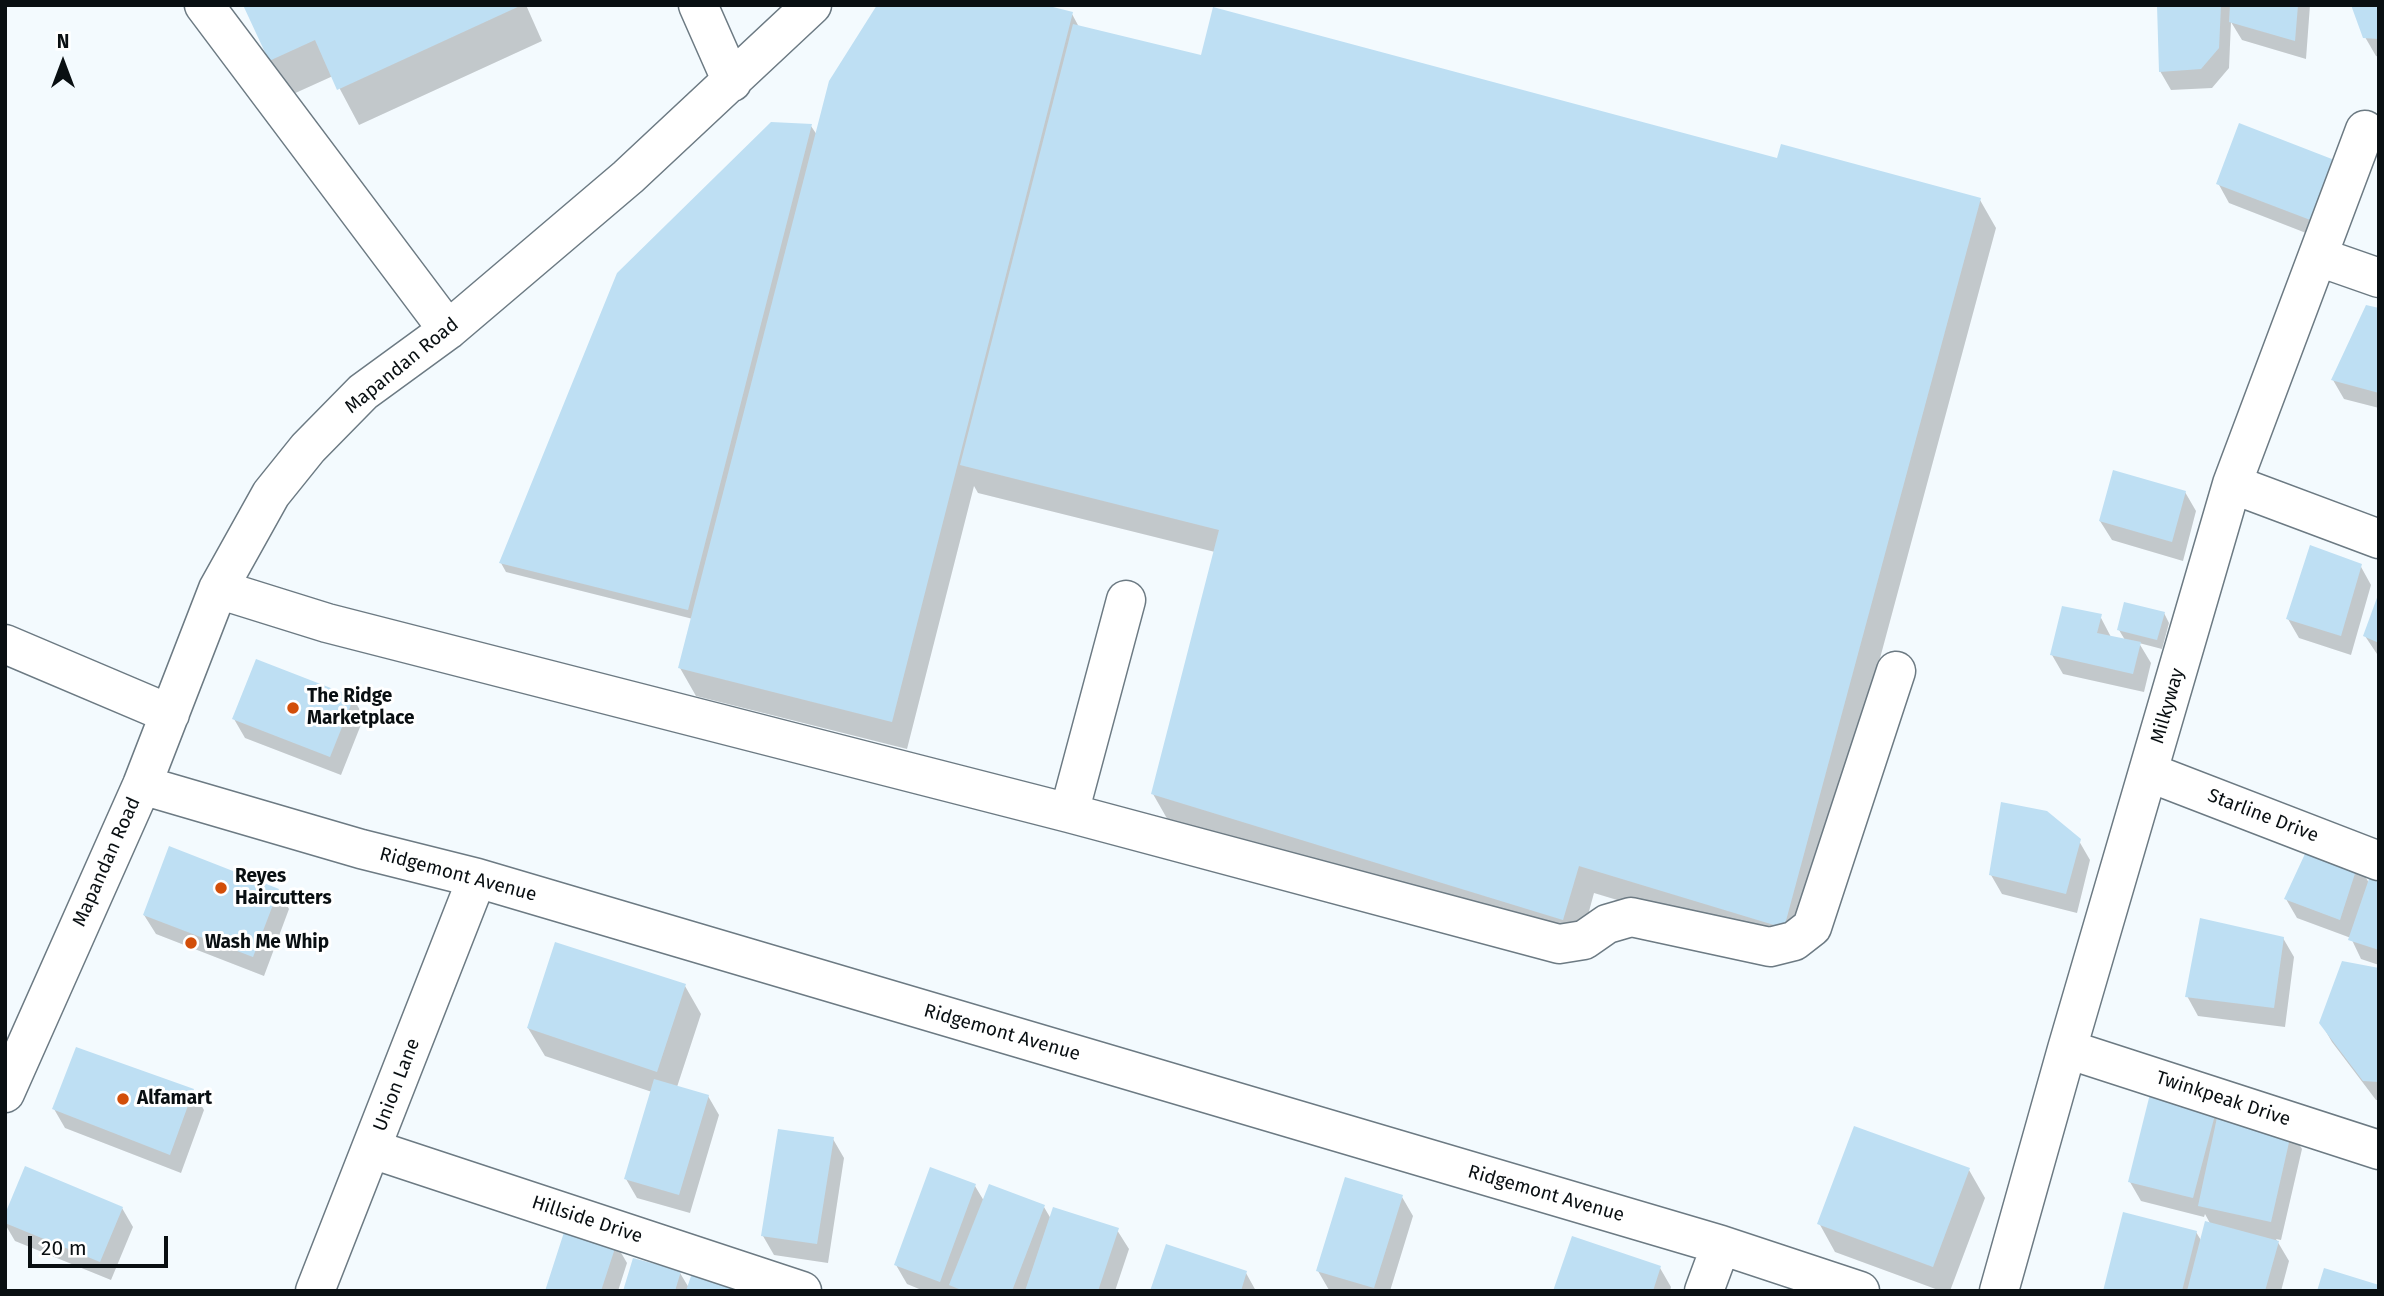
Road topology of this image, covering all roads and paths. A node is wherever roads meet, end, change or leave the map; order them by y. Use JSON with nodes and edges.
{"nodes":[{"id":1,"x":204,"y":5,"type":"edge"},
{"id":2,"x":698,"y":5,"type":"edge"},
{"id":3,"x":813,"y":5,"type":"edge"},
{"id":4,"x":732,"y":82,"type":"junction"},
{"id":5,"x":2365,"y":130,"type":"dead end"},
{"id":6,"x":2319,"y":257,"type":"junction"},
{"id":7,"x":2379,"y":278,"type":"edge"},
{"id":8,"x":448,"y":330,"type":"junction"},
{"id":9,"x":2232,"y":484,"type":"junction"},
{"id":10,"x":2379,"y":539,"type":"edge"},
{"id":11,"x":218,"y":589,"type":"junction"},
{"id":12,"x":1126,"y":600,"type":"dead end"},
{"id":13,"x":5,"y":644,"type":"edge"},
{"id":14,"x":1896,"y":671,"type":"dead end"},
{"id":15,"x":170,"y":714,"type":"junction"},
{"id":16,"x":2148,"y":772,"type":"junction"},
{"id":17,"x":142,"y":785,"type":"junction"},
{"id":18,"x":1069,"y":813,"type":"junction"},
{"id":19,"x":2379,"y":861,"type":"edge"},
{"id":20,"x":477,"y":878,"type":"junction"},
{"id":21,"x":2067,"y":1049,"type":"junction"},
{"id":22,"x":5,"y":1093,"type":"edge"},
{"id":23,"x":372,"y":1149,"type":"junction"},
{"id":24,"x":2379,"y":1150,"type":"edge"},
{"id":25,"x":1721,"y":1245,"type":"junction"},
{"id":26,"x":315,"y":1291,"type":"edge"},
{"id":27,"x":802,"y":1291,"type":"edge"},
{"id":28,"x":1704,"y":1291,"type":"edge"},
{"id":29,"x":1860,"y":1291,"type":"edge"},
{"id":30,"x":1999,"y":1291,"type":"edge"}],
"edges":[{"from":1,"to":8,"type":"street"},
{"from":2,"to":4,"type":"street"},
{"from":3,"to":4,"type":"street","name":"Mapandan Road"},
{"from":4,"to":8,"type":"street","name":"Mapandan Road"},
{"from":5,"to":6,"type":"street","name":"Milkyway"},
{"from":6,"to":7,"type":"street"},
{"from":6,"to":9,"type":"street","name":"Milkyway"},
{"from":8,"to":11,"type":"street","name":"Mapandan Road"},
{"from":9,"to":10,"type":"street"},
{"from":9,"to":16,"type":"street","name":"Milkyway"},
{"from":11,"to":15,"type":"street","name":"Mapandan Road"},
{"from":11,"to":18,"type":"street"},
{"from":12,"to":18,"type":"street"},
{"from":13,"to":15,"type":"street"},
{"from":14,"to":18,"type":"street"},
{"from":15,"to":17,"type":"street","name":"Mapandan Road"},
{"from":16,"to":19,"type":"street","name":"Starline Drive"},
{"from":16,"to":21,"type":"street","name":"Milkyway"},
{"from":17,"to":20,"type":"street","name":"Ridgemont Avenue"},
{"from":17,"to":22,"type":"street","name":"Mapandan Road"},
{"from":20,"to":23,"type":"street","name":"Union Lane"},
{"from":20,"to":25,"type":"street","name":"Ridgemont Avenue"},
{"from":21,"to":24,"type":"street","name":"Twinkpeak Drive"},
{"from":21,"to":30,"type":"street","name":"Milkyway"},
{"from":23,"to":26,"type":"street","name":"Union Lane"},
{"from":23,"to":27,"type":"street","name":"Hillside Drive"},
{"from":25,"to":28,"type":"street"},
{"from":25,"to":29,"type":"street","name":"Ridgemont Avenue"}]}
